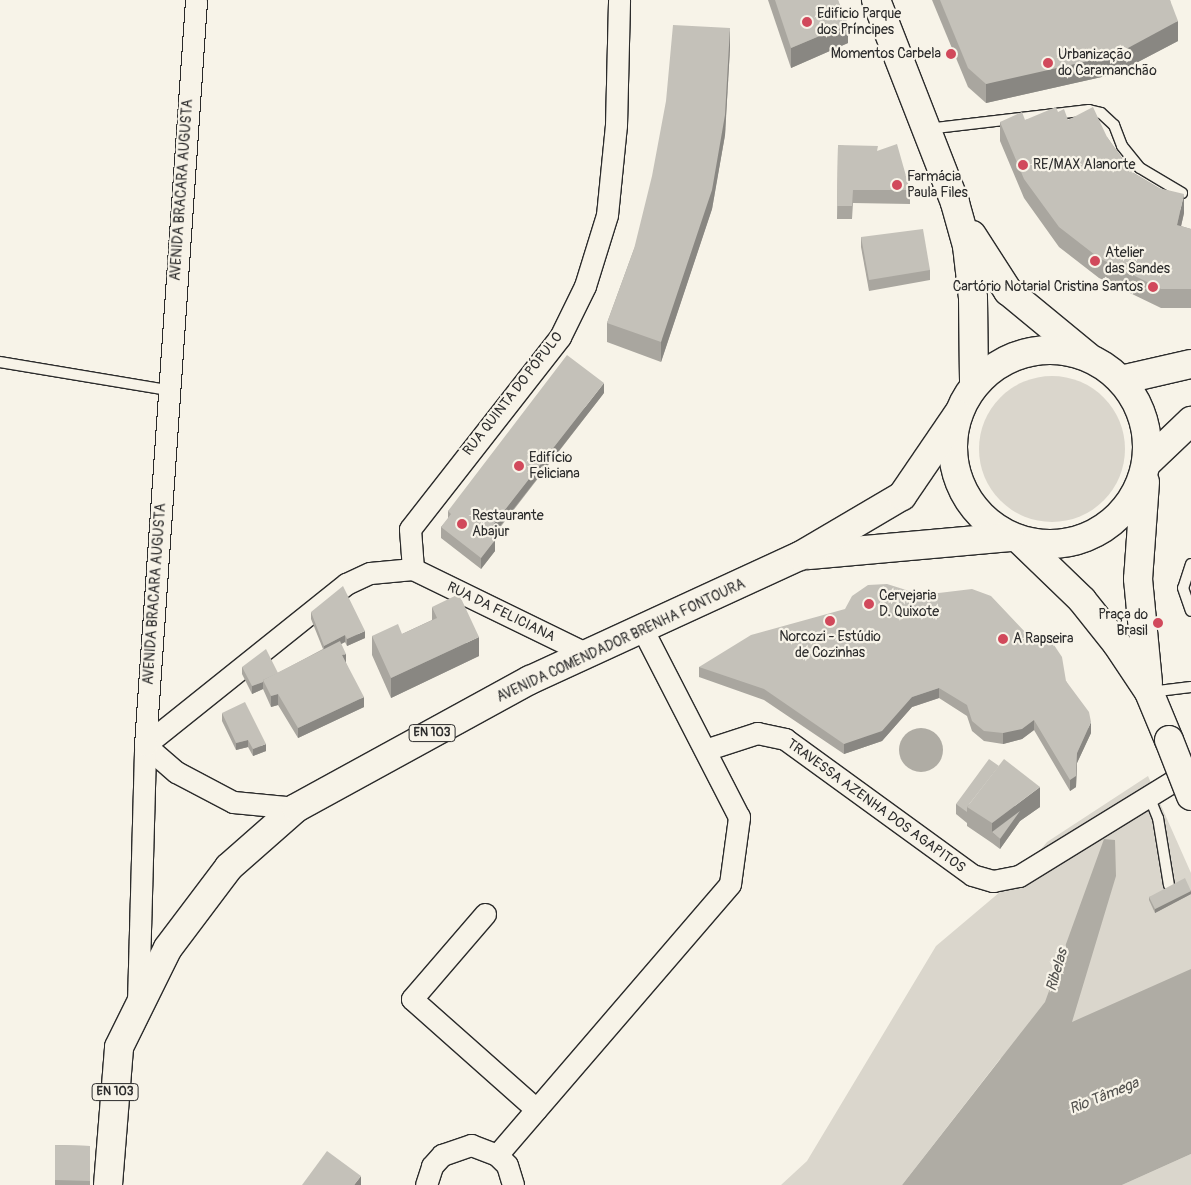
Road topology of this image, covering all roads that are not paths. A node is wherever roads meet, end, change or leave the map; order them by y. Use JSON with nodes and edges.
{"nodes":[{"id":1,"x":196,"y":0,"type":"edge"},
{"id":2,"x":619,"y":0,"type":"edge"},
{"id":3,"x":876,"y":0,"type":"edge"},
{"id":4,"x":926,"y":129,"type":"junction"},
{"id":5,"x":1182,"y":193,"type":"edge"},
{"id":6,"x":955,"y":203,"type":"junction"},
{"id":7,"x":1088,"y":357,"type":"junction"},
{"id":8,"x":0,"y":362,"type":"edge"},
{"id":9,"x":1191,"y":364,"type":"edge"},
{"id":10,"x":1121,"y":380,"type":"junction"},
{"id":11,"x":974,"y":386,"type":"junction"},
{"id":12,"x":168,"y":390,"type":"junction"},
{"id":13,"x":958,"y":414,"type":"junction"},
{"id":14,"x":1191,"y":421,"type":"edge"},
{"id":15,"x":1146,"y":468,"type":"junction"},
{"id":16,"x":1016,"y":539,"type":"junction"},
{"id":17,"x":800,"y":556,"type":"junction"},
{"id":18,"x":1191,"y":564,"type":"edge"},
{"id":19,"x":413,"y":570,"type":"junction"},
{"id":20,"x":1191,"y":611,"type":"edge"},
{"id":21,"x":643,"y":630,"type":"junction"},
{"id":22,"x":589,"y":656,"type":"junction"},
{"id":23,"x":1191,"y":687,"type":"edge"},
{"id":24,"x":1150,"y":692,"type":"junction"},
{"id":25,"x":145,"y":745,"type":"junction"},
{"id":26,"x":705,"y":750,"type":"junction"},
{"id":27,"x":1191,"y":770,"type":"edge"},
{"id":28,"x":1155,"y":793,"type":"junction"},
{"id":29,"x":1191,"y":796,"type":"edge"},
{"id":30,"x":296,"y":808,"type":"junction"},
{"id":31,"x":1169,"y":885,"type":"edge"},
{"id":32,"x":485,"y":914,"type":"dead end"},
{"id":33,"x":138,"y":1002,"type":"junction"},
{"id":34,"x":536,"y":1109,"type":"junction"},
{"id":35,"x":497,"y":1155,"type":"junction"},
{"id":36,"x":108,"y":1185,"type":"edge"},
{"id":37,"x":426,"y":1185,"type":"edge"},
{"id":38,"x":513,"y":1185,"type":"edge"}],
"edges":[{"from":1,"to":12,"type":"street","name":"AVENIDA BRACARA AUGUSTA"},
{"from":2,"to":19,"type":"street","name":"RUA QUINTA DO PÓPULO"},
{"from":3,"to":4,"type":"main road"},
{"from":4,"to":5,"type":"lane"},
{"from":4,"to":6,"type":"main road"},
{"from":6,"to":7,"type":"main road"},
{"from":6,"to":11,"type":"main road"},
{"from":7,"to":10,"type":"main road"},
{"from":7,"to":11,"type":"main road"},
{"from":8,"to":12,"type":"lane"},
{"from":9,"to":10,"type":"main road"},
{"from":10,"to":15,"type":"main road"},
{"from":11,"to":13,"type":"main road"},
{"from":12,"to":25,"type":"street","name":"AVENIDA BRACARA AUGUSTA"},
{"from":13,"to":16,"type":"main road"},
{"from":13,"to":17,"type":"main road","name":"AVENIDA COMENDADOR BRENHA FONTOURA"},
{"from":14,"to":15,"type":"main road"},
{"from":15,"to":16,"type":"main road"},
{"from":15,"to":24,"type":"main road"},
{"from":16,"to":17,"type":"main road","name":"AVENIDA COMENDADOR BRENHA FONTOURA"},
{"from":16,"to":24,"type":"main road"},
{"from":17,"to":21,"type":"main road","name":"AVENIDA COMENDADOR BRENHA FONTOURA","number":"EN 103"},
{"from":18,"to":20,"type":"lane"},
{"from":19,"to":22,"type":"street","name":"RUA DA FELICIANA"},
{"from":19,"to":25,"type":"street"},
{"from":21,"to":22,"type":"main road","name":"AVENIDA COMENDADOR BRENHA FONTOURA","number":"EN 103"},
{"from":21,"to":26,"type":"street"},
{"from":22,"to":30,"type":"main road","name":"AVENIDA COMENDADOR BRENHA FONTOURA","number":"EN 103"},
{"from":23,"to":24,"type":"lane"},
{"from":24,"to":29,"type":"main road","bridge":true},
{"from":25,"to":30,"type":"street"},
{"from":25,"to":33,"type":"street","name":"AVENIDA BRACARA AUGUSTA"},
{"from":26,"to":28,"type":"street","name":"TRAVESSA AZENHA DOS AGAPITOS"},
{"from":26,"to":34,"type":"street"},
{"from":27,"to":28,"type":"street"},
{"from":28,"to":31,"type":"lane"},
{"from":30,"to":33,"type":"main road","name":"AVENIDA COMENDADOR BRENHA FONTOURA","number":"EN 103"},
{"from":32,"to":34,"type":"street"},
{"from":33,"to":36,"type":"main road","name":"AVENIDA BRACARA AUGUSTA","number":"EN 103"},
{"from":34,"to":35,"type":"street"},
{"from":35,"to":37,"type":"street"},
{"from":35,"to":38,"type":"street"}]}
